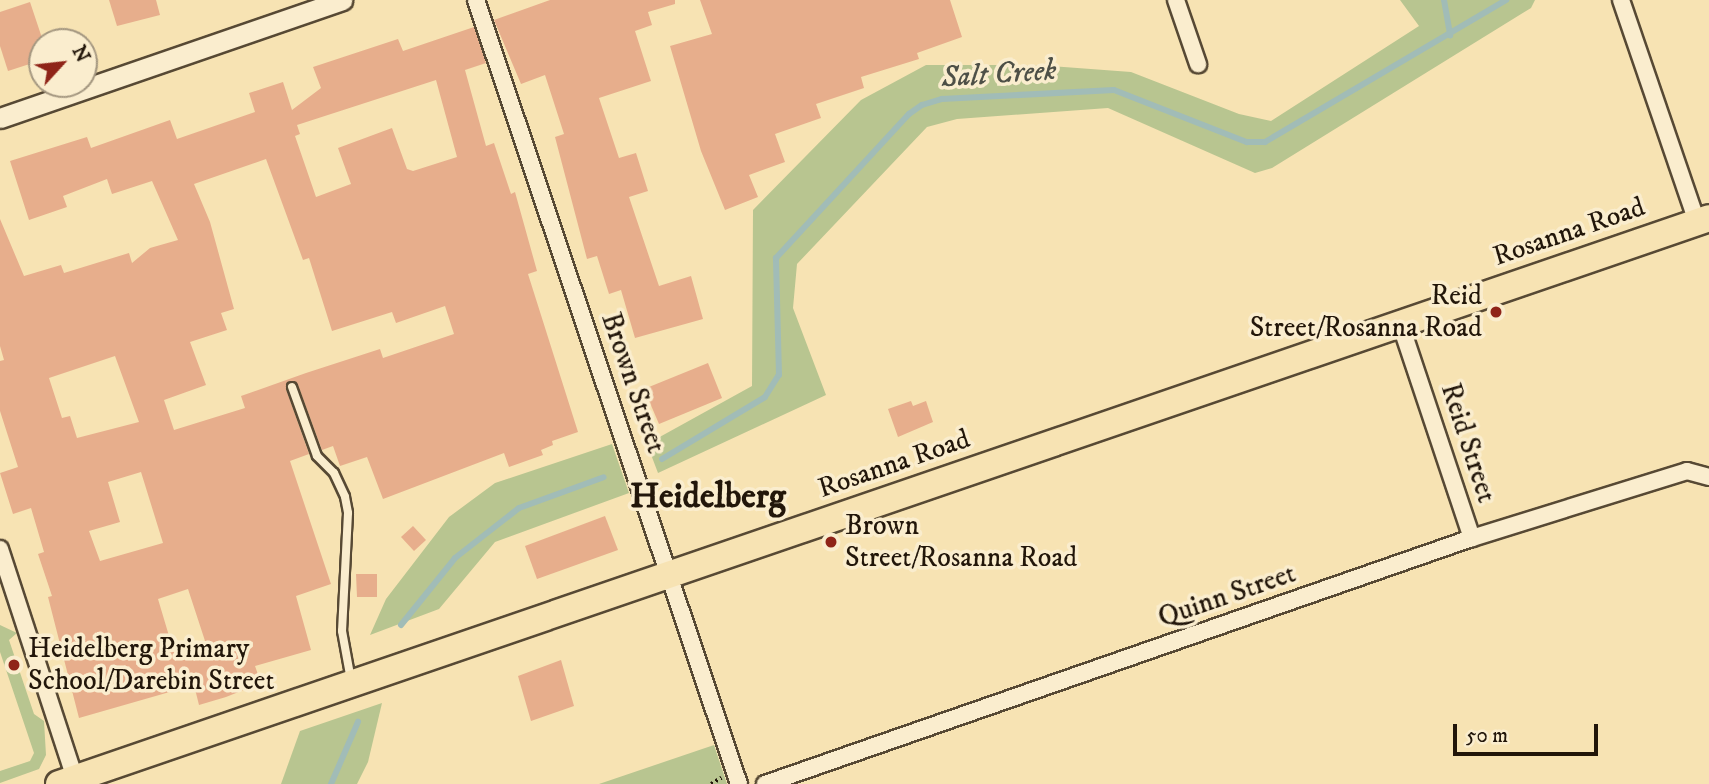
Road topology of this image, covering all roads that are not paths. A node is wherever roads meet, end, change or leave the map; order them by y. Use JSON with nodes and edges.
{"nodes":[{"id":1,"x":342,"y":0,"type":"edge"},
{"id":2,"x":476,"y":0,"type":"edge"},
{"id":3,"x":1176,"y":0,"type":"edge"},
{"id":4,"x":1621,"y":0,"type":"edge"},
{"id":5,"x":1198,"y":64,"type":"dead end"},
{"id":6,"x":0,"y":118,"type":"edge"},
{"id":7,"x":1703,"y":220,"type":"edge"},
{"id":8,"x":1400,"y":323,"type":"junction"},
{"id":9,"x":292,"y":387,"type":"dead end"},
{"id":10,"x":1709,"y":477,"type":"edge"},
{"id":11,"x":1472,"y":538,"type":"junction"},
{"id":12,"x":0,"y":549,"type":"edge"},
{"id":13,"x":670,"y":575,"type":"junction"},
{"id":14,"x":351,"y":683,"type":"junction"},
{"id":15,"x":70,"y":782,"type":"edge"},
{"id":16,"x":739,"y":784,"type":"edge"},
{"id":17,"x":765,"y":784,"type":"edge"}],
"edges":[{"from":1,"to":6,"type":"street"},
{"from":2,"to":13,"type":"street","name":"Brown Street"},
{"from":3,"to":5,"type":"street"},
{"from":4,"to":7,"type":"street"},
{"from":7,"to":8,"type":"highway","name":"Rosanna Road"},
{"from":8,"to":11,"type":"street","name":"Reid Street"},
{"from":8,"to":13,"type":"highway","name":"Rosanna Road"},
{"from":9,"to":14,"type":"lane"},
{"from":10,"to":11,"type":"street","name":"Quinn Street"},
{"from":11,"to":17,"type":"street","name":"Quinn Street"},
{"from":12,"to":15,"type":"street"},
{"from":13,"to":14,"type":"highway","name":"Rosanna Road"},
{"from":13,"to":16,"type":"street","name":"Brown Street"},
{"from":14,"to":15,"type":"highway","name":"Rosanna Road"}]}
